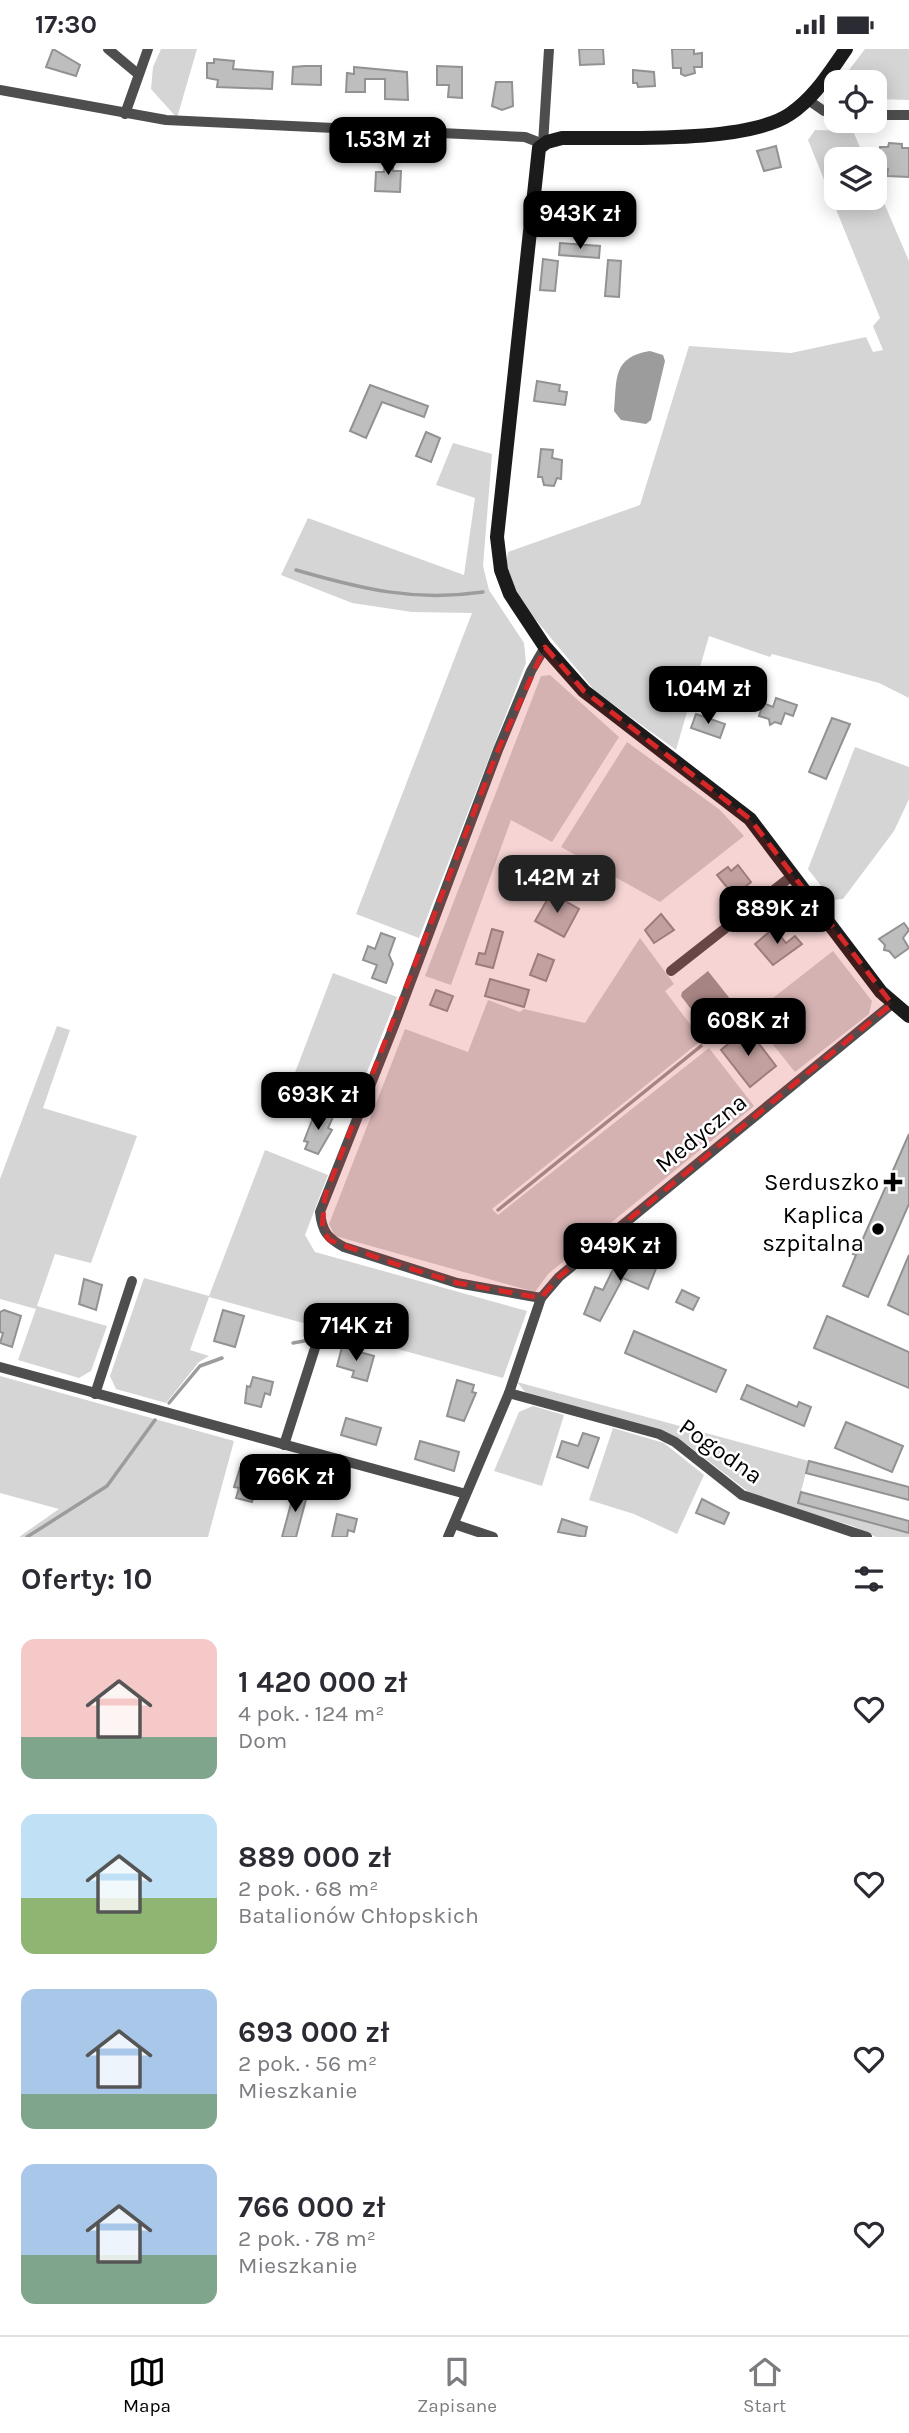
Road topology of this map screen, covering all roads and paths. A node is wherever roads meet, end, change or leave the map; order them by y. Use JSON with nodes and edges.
{"nodes":[{"id":1,"x":108,"y":49,"type":"edge"},
{"id":2,"x":148,"y":49,"type":"edge"},
{"id":3,"x":549,"y":49,"type":"edge"},
{"id":4,"x":846,"y":49,"type":"edge"},
{"id":5,"x":138,"y":74,"type":"junction"},
{"id":6,"x":0,"y":90,"type":"edge"},
{"id":7,"x":808,"y":100,"type":"junction"},
{"id":8,"x":824,"y":111,"type":"edge"},
{"id":9,"x":125,"y":114,"type":"junction"},
{"id":10,"x":887,"y":115,"type":"edge"},
{"id":11,"x":909,"y":115,"type":"edge"},
{"id":12,"x":543,"y":144,"type":"junction"},
{"id":13,"x":545,"y":647,"type":"junction"},
{"id":14,"x":793,"y":875,"type":"junction"},
{"id":15,"x":671,"y":971,"type":"dead end"},
{"id":16,"x":892,"y":1004,"type":"junction"},
{"id":17,"x":909,"y":1016,"type":"edge"},
{"id":18,"x":132,"y":1281,"type":"dead end"},
{"id":19,"x":541,"y":1298,"type":"junction"},
{"id":20,"x":315,"y":1348,"type":"dead end"},
{"id":21,"x":0,"y":1367,"type":"edge"},
{"id":22,"x":509,"y":1393,"type":"junction"},
{"id":23,"x":95,"y":1394,"type":"junction"},
{"id":24,"x":284,"y":1445,"type":"junction"},
{"id":25,"x":466,"y":1494,"type":"junction"},
{"id":26,"x":454,"y":1524,"type":"junction"},
{"id":27,"x":448,"y":1537,"type":"edge"},
{"id":28,"x":493,"y":1537,"type":"edge"},
{"id":29,"x":867,"y":1537,"type":"edge"}],
"edges":[{"from":1,"to":5,"type":"street"},
{"from":2,"to":5,"type":"street"},
{"from":3,"to":12,"type":"street"},
{"from":4,"to":7,"type":"street"},
{"from":5,"to":9,"type":"street"},
{"from":6,"to":9,"type":"street"},
{"from":7,"to":8,"type":"street"},
{"from":7,"to":12,"type":"street"},
{"from":9,"to":12,"type":"street"},
{"from":10,"to":11,"type":"street"},
{"from":12,"to":13,"type":"street"},
{"from":13,"to":14,"type":"street"},
{"from":13,"to":19,"type":"street"},
{"from":14,"to":15,"type":"street"},
{"from":14,"to":16,"type":"street"},
{"from":16,"to":17,"type":"street"},
{"from":16,"to":19,"type":"street","name":"Medyczna"},
{"from":18,"to":23,"type":"street"},
{"from":19,"to":22,"type":"street"},
{"from":20,"to":24,"type":"street"},
{"from":21,"to":23,"type":"street"},
{"from":22,"to":25,"type":"street"},
{"from":22,"to":29,"type":"street","name":"Pogodna"},
{"from":23,"to":24,"type":"street"},
{"from":24,"to":25,"type":"street"},
{"from":25,"to":26,"type":"street"},
{"from":26,"to":27,"type":"street"},
{"from":26,"to":28,"type":"street"}]}
